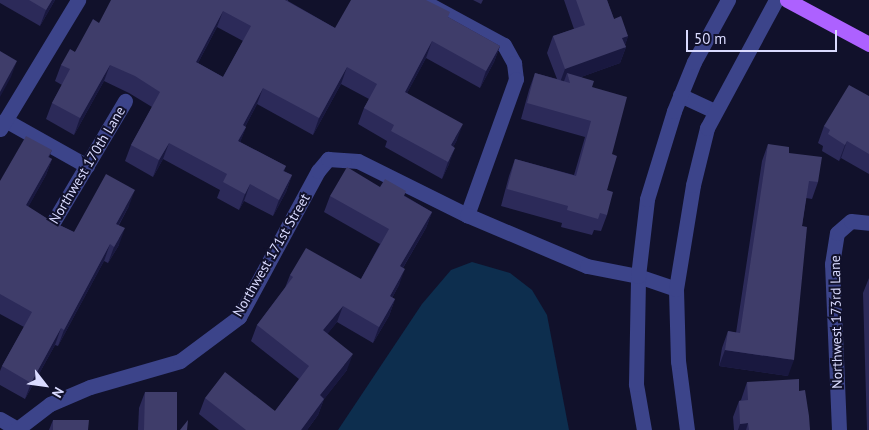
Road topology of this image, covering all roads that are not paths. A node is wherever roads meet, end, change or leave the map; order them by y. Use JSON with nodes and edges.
{"nodes":[{"id":1,"x":78,"y":0,"type":"edge"},
{"id":2,"x":421,"y":0,"type":"edge"},
{"id":3,"x":728,"y":0,"type":"edge"},
{"id":4,"x":776,"y":0,"type":"edge"},
{"id":5,"x":787,"y":0,"type":"edge"},
{"id":6,"x":869,"y":44,"type":"edge"},
{"id":7,"x":680,"y":95,"type":"junction"},
{"id":8,"x":125,"y":101,"type":"dead end"},
{"id":9,"x":715,"y":111,"type":"junction"},
{"id":10,"x":2,"y":124,"type":"edge"},
{"id":11,"x":87,"y":166,"type":"junction"},
{"id":12,"x":467,"y":214,"type":"junction"},
{"id":13,"x":869,"y":223,"type":"edge"},
{"id":14,"x":49,"y":229,"type":"edge"},
{"id":15,"x":638,"y":276,"type":"junction"},
{"id":16,"x":676,"y":289,"type":"junction"},
{"id":17,"x":0,"y":419,"type":"edge"},
{"id":18,"x":16,"y":429,"type":"edge"},
{"id":19,"x":644,"y":430,"type":"edge"},
{"id":20,"x":687,"y":430,"type":"edge"},
{"id":21,"x":839,"y":430,"type":"edge"}],
"edges":[{"from":1,"to":10,"type":"street"},
{"from":2,"to":12,"type":"street"},
{"from":3,"to":7,"type":"street"},
{"from":4,"to":9,"type":"street"},
{"from":5,"to":6,"type":"main road"},
{"from":7,"to":9,"type":"street"},
{"from":7,"to":15,"type":"street"},
{"from":8,"to":11,"type":"street","name":"Northwest 170th Lane"},
{"from":9,"to":16,"type":"street"},
{"from":10,"to":11,"type":"street"},
{"from":11,"to":14,"type":"street","name":"Northwest 170th Lane"},
{"from":12,"to":15,"type":"street"},
{"from":12,"to":18,"type":"street","name":"Northwest 171st Street"},
{"from":13,"to":21,"type":"street","name":"Northwest 173rd Lane"},
{"from":15,"to":16,"type":"street"},
{"from":15,"to":19,"type":"street"},
{"from":16,"to":20,"type":"street"},
{"from":17,"to":18,"type":"street"}]}
